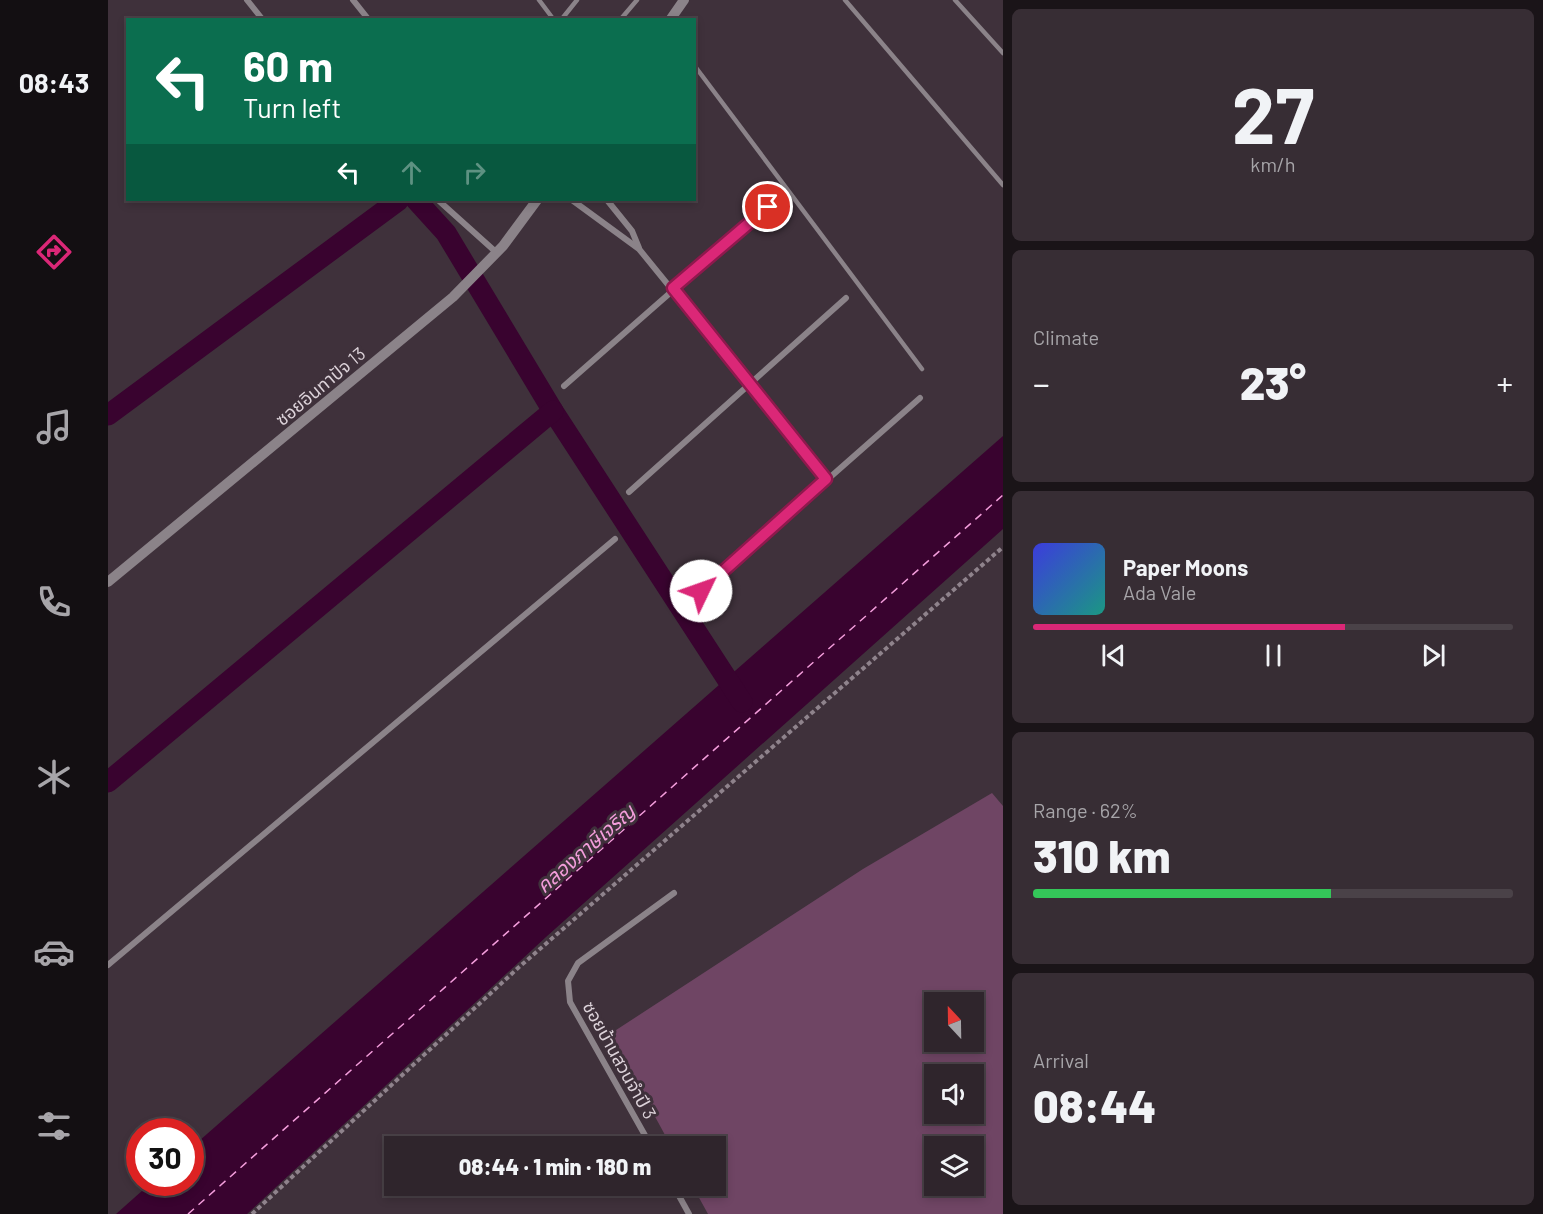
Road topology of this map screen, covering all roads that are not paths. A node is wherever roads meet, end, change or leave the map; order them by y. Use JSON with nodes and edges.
{"nodes":[{"id":1,"x":247,"y":0,"type":"edge"},
{"id":2,"x":353,"y":0,"type":"edge"},
{"id":3,"x":539,"y":0,"type":"edge"},
{"id":4,"x":577,"y":0,"type":"edge"},
{"id":5,"x":637,"y":0,"type":"edge"},
{"id":6,"x":684,"y":0,"type":"edge"},
{"id":7,"x":845,"y":0,"type":"edge"},
{"id":8,"x":956,"y":0,"type":"edge"},
{"id":9,"x":261,"y":18,"type":"edge"},
{"id":10,"x":367,"y":18,"type":"edge"},
{"id":11,"x":552,"y":18,"type":"edge"},
{"id":12,"x":563,"y":18,"type":"edge"},
{"id":13,"x":622,"y":18,"type":"edge"},
{"id":14,"x":671,"y":18,"type":"edge"},
{"id":15,"x":1003,"y":53,"type":"edge"},
{"id":16,"x":696,"y":68,"type":"edge"},
{"id":17,"x":1003,"y":185,"type":"edge"},
{"id":18,"x":439,"y":201,"type":"edge"},
{"id":19,"x":536,"y":201,"type":"edge"},
{"id":20,"x":573,"y":201,"type":"edge"},
{"id":21,"x":608,"y":201,"type":"edge"},
{"id":22,"x":768,"y":207,"type":"dead end"},
{"id":23,"x":639,"y":249,"type":"junction"},
{"id":24,"x":496,"y":253,"type":"junction"},
{"id":25,"x":673,"y":288,"type":"junction"},
{"id":26,"x":846,"y":298,"type":"dead end"},
{"id":27,"x":922,"y":369,"type":"dead end"},
{"id":28,"x":751,"y":385,"type":"junction"},
{"id":29,"x":564,"y":386,"type":"dead end"},
{"id":30,"x":920,"y":398,"type":"dead end"},
{"id":31,"x":826,"y":479,"type":"junction"},
{"id":32,"x":629,"y":492,"type":"dead end"},
{"id":33,"x":615,"y":540,"type":"dead end"},
{"id":34,"x":108,"y":582,"type":"edge"},
{"id":35,"x":701,"y":591,"type":"dead end"},
{"id":36,"x":674,"y":893,"type":"dead end"},
{"id":37,"x":108,"y":965,"type":"edge"},
{"id":38,"x":645,"y":1136,"type":"edge"},
{"id":39,"x":679,"y":1196,"type":"edge"},
{"id":40,"x":689,"y":1214,"type":"edge"}],
"edges":[{"from":1,"to":9,"type":"street"},
{"from":2,"to":10,"type":"street"},
{"from":3,"to":11,"type":"lane"},
{"from":4,"to":12,"type":"lane"},
{"from":5,"to":13,"type":"lane"},
{"from":6,"to":14,"type":"street"},
{"from":7,"to":17,"type":"lane"},
{"from":8,"to":15,"type":"lane"},
{"from":16,"to":27,"type":"lane"},
{"from":18,"to":24,"type":"street"},
{"from":19,"to":24,"type":"street","name":"ซอยอินทาปัจ 13"},
{"from":20,"to":23,"type":"street"},
{"from":21,"to":23,"type":"street"},
{"from":22,"to":25,"type":"street"},
{"from":23,"to":25,"type":"street"},
{"from":24,"to":34,"type":"street","name":"ซอยอินทาปัจ 13"},
{"from":25,"to":28,"type":"street"},
{"from":25,"to":29,"type":"street"},
{"from":26,"to":28,"type":"street"},
{"from":28,"to":31,"type":"street"},
{"from":28,"to":32,"type":"street"},
{"from":30,"to":31,"type":"street"},
{"from":31,"to":35,"type":"street"},
{"from":33,"to":37,"type":"street"},
{"from":36,"to":38,"type":"street","name":"ซอยบ้านสวนจำปี 3"},
{"from":39,"to":40,"type":"street"}]}
